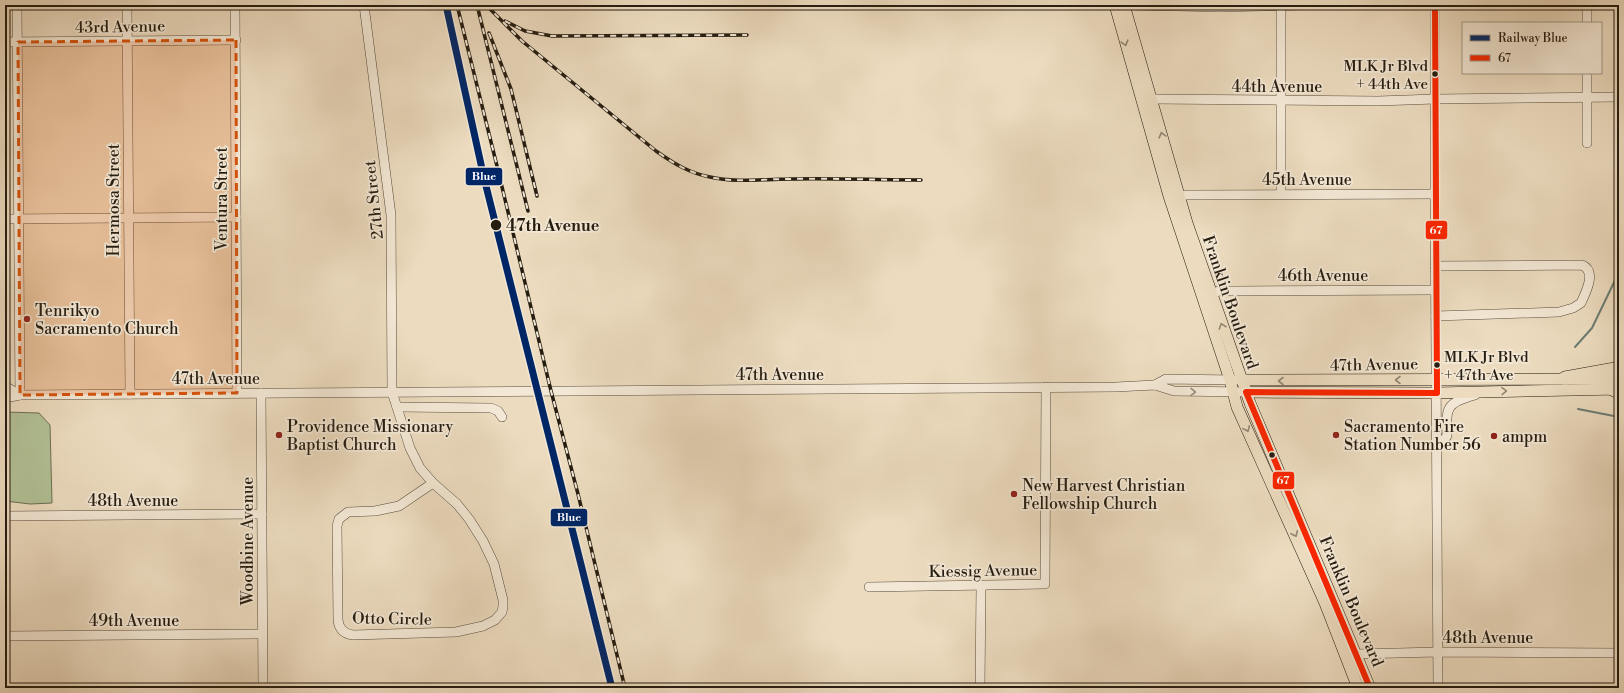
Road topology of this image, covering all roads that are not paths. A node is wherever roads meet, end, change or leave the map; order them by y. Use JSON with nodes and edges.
{"nodes":[{"id":1,"x":17,"y":5,"type":"edge"},
{"id":2,"x":127,"y":5,"type":"edge"},
{"id":3,"x":235,"y":5,"type":"edge"},
{"id":4,"x":364,"y":5,"type":"edge"},
{"id":5,"x":1115,"y":5,"type":"edge"},
{"id":6,"x":1124,"y":5,"type":"edge"},
{"id":7,"x":1132,"y":5,"type":"edge"},
{"id":8,"x":1281,"y":5,"type":"edge"},
{"id":9,"x":1298,"y":5,"type":"edge"},
{"id":10,"x":1435,"y":5,"type":"edge"},
{"id":11,"x":1587,"y":5,"type":"edge"},
{"id":12,"x":1587,"y":22,"type":"edge"},
{"id":13,"x":236,"y":40,"type":"junction"},
{"id":14,"x":127,"y":41,"type":"junction"},
{"id":15,"x":5,"y":42,"type":"edge"},
{"id":16,"x":18,"y":42,"type":"junction"},
{"id":17,"x":1587,"y":74,"type":"edge"},
{"id":18,"x":1588,"y":97,"type":"junction"},
{"id":19,"x":1619,"y":97,"type":"edge"},
{"id":20,"x":1152,"y":99,"type":"junction"},
{"id":21,"x":1435,"y":99,"type":"junction"},
{"id":22,"x":1282,"y":101,"type":"junction"},
{"id":23,"x":1588,"y":143,"type":"dead end"},
{"id":24,"x":1168,"y":158,"type":"junction"},
{"id":25,"x":1281,"y":194,"type":"junction"},
{"id":26,"x":1435,"y":194,"type":"junction"},
{"id":27,"x":1179,"y":196,"type":"junction"},
{"id":28,"x":236,"y":217,"type":"junction"},
{"id":29,"x":129,"y":218,"type":"junction"},
{"id":30,"x":5,"y":219,"type":"edge"},
{"id":31,"x":19,"y":219,"type":"junction"},
{"id":32,"x":1178,"y":225,"type":"junction"},
{"id":33,"x":1435,"y":266,"type":"junction"},
{"id":34,"x":1204,"y":274,"type":"junction"},
{"id":35,"x":1435,"y":290,"type":"junction"},
{"id":36,"x":1211,"y":294,"type":"junction"},
{"id":37,"x":1436,"y":316,"type":"junction"},
{"id":38,"x":1619,"y":367,"type":"edge"},
{"id":39,"x":1565,"y":378,"type":"junction"},
{"id":40,"x":1437,"y":379,"type":"junction"},
{"id":41,"x":1230,"y":380,"type":"junction"},
{"id":42,"x":1242,"y":380,"type":"junction"},
{"id":43,"x":1155,"y":385,"type":"junction"},
{"id":44,"x":5,"y":386,"type":"edge"},
{"id":45,"x":1617,"y":387,"type":"edge"},
{"id":46,"x":1046,"y":388,"type":"junction"},
{"id":47,"x":392,"y":392,"type":"junction"},
{"id":48,"x":1233,"y":392,"type":"junction"},
{"id":49,"x":1246,"y":392,"type":"junction"},
{"id":50,"x":1486,"y":392,"type":"junction"},
{"id":51,"x":261,"y":393,"type":"junction"},
{"id":52,"x":1437,"y":393,"type":"junction"},
{"id":53,"x":130,"y":394,"type":"junction"},
{"id":54,"x":237,"y":394,"type":"junction"},
{"id":55,"x":20,"y":395,"type":"junction"},
{"id":56,"x":5,"y":398,"type":"edge"},
{"id":57,"x":397,"y":407,"type":"junction"},
{"id":58,"x":502,"y":416,"type":"dead end"},
{"id":59,"x":1436,"y":448,"type":"junction"},
{"id":60,"x":433,"y":483,"type":"junction"},
{"id":61,"x":262,"y":514,"type":"junction"},
{"id":62,"x":5,"y":516,"type":"edge"},
{"id":63,"x":981,"y":586,"type":"junction"},
{"id":64,"x":869,"y":587,"type":"dead end"},
{"id":65,"x":263,"y":634,"type":"junction"},
{"id":66,"x":5,"y":636,"type":"edge"},
{"id":67,"x":1438,"y":652,"type":"junction"},
{"id":68,"x":1619,"y":653,"type":"edge"},
{"id":69,"x":1357,"y":654,"type":"junction"},
{"id":70,"x":263,"y":688,"type":"edge"},
{"id":71,"x":980,"y":688,"type":"edge"},
{"id":72,"x":1358,"y":688,"type":"edge"},
{"id":73,"x":1370,"y":688,"type":"edge"},
{"id":74,"x":1438,"y":688,"type":"edge"}],
"edges":[{"from":1,"to":16,"type":"street"},
{"from":2,"to":14,"type":"street","name":"Hermosa Street"},
{"from":3,"to":13,"type":"street","name":"Ventura Street"},
{"from":4,"to":47,"type":"street","name":"27th Street"},
{"from":5,"to":32,"type":"main road","name":"Franklin Boulevard","one_way":true},
{"from":6,"to":20,"type":"main road","name":"Franklin Boulevard"},
{"from":7,"to":8,"type":"street"},
{"from":8,"to":9,"type":"street"},
{"from":8,"to":22,"type":"street"},
{"from":10,"to":21,"type":"street"},
{"from":11,"to":12,"type":"street"},
{"from":13,"to":14,"type":"street","name":"43rd Avenue"},
{"from":13,"to":28,"type":"street","name":"Ventura Street"},
{"from":14,"to":16,"type":"street","name":"43rd Avenue"},
{"from":14,"to":29,"type":"street","name":"Hermosa Street"},
{"from":15,"to":16,"type":"street","name":"43rd Avenue"},
{"from":16,"to":31,"type":"street"},
{"from":17,"to":18,"type":"street"},
{"from":18,"to":19,"type":"street","name":"44th Avenue"},
{"from":18,"to":21,"type":"street","name":"44th Avenue"},
{"from":18,"to":23,"type":"street"},
{"from":20,"to":22,"type":"street","name":"44th Avenue"},
{"from":24,"to":20,"type":"main road","name":"Franklin Boulevard","one_way":true},
{"from":21,"to":22,"type":"street","name":"44th Avenue"},
{"from":21,"to":26,"type":"street"},
{"from":22,"to":25,"type":"street"},
{"from":24,"to":27,"type":"main road","name":"Franklin Boulevard"},
{"from":24,"to":32,"type":"main road"},
{"from":25,"to":26,"type":"street","name":"45th Avenue"},
{"from":25,"to":27,"type":"street","name":"45th Avenue"},
{"from":26,"to":33,"type":"street"},
{"from":27,"to":34,"type":"main road","name":"Franklin Boulevard"},
{"from":28,"to":29,"type":"street"},
{"from":28,"to":54,"type":"street","name":"Ventura Street"},
{"from":29,"to":31,"type":"street"},
{"from":29,"to":53,"type":"street","name":"Hermosa Street"},
{"from":30,"to":31,"type":"street"},
{"from":31,"to":55,"type":"street"},
{"from":32,"to":34,"type":"main road"},
{"from":32,"to":41,"type":"main road","name":"Franklin Boulevard"},
{"from":33,"to":35,"type":"street"},
{"from":33,"to":37,"type":"street"},
{"from":34,"to":36,"type":"main road","name":"Franklin Boulevard"},
{"from":35,"to":36,"type":"street","name":"46th Avenue"},
{"from":35,"to":37,"type":"street"},
{"from":42,"to":36,"type":"main road","name":"Franklin Boulevard","one_way":true},
{"from":37,"to":40,"type":"street"},
{"from":38,"to":39,"type":"highway"},
{"from":39,"to":40,"type":"main road","name":"47th Avenue"},
{"from":39,"to":45,"type":"main road","name":"47th Avenue"},
{"from":40,"to":42,"type":"main road","name":"47th Avenue","one_way":true},
{"from":40,"to":52,"type":"street"},
{"from":41,"to":42,"type":"street","name":"47th Avenue"},
{"from":41,"to":43,"type":"street","name":"47th Avenue"},
{"from":41,"to":48,"type":"main road","name":"Franklin Boulevard"},
{"from":42,"to":49,"type":"main road","name":"Franklin Boulevard"},
{"from":43,"to":46,"type":"street","name":"47th Avenue"},
{"from":43,"to":48,"type":"street","name":"47th Avenue","one_way":true},
{"from":44,"to":55,"type":"street"},
{"from":50,"to":45,"type":"main road","name":"47th Avenue","one_way":true},
{"from":46,"to":47,"type":"street","name":"47th Avenue"},
{"from":46,"to":63,"type":"street","name":"Kiessig Avenue"},
{"from":47,"to":51,"type":"street","name":"47th Avenue"},
{"from":47,"to":57,"type":"street","name":"Otto Circle"},
{"from":48,"to":49,"type":"street","name":"47th Avenue"},
{"from":48,"to":72,"type":"main road","name":"Franklin Boulevard","one_way":true},
{"from":49,"to":52,"type":"main road","name":"47th Avenue"},
{"from":49,"to":69,"type":"main road","name":"Franklin Boulevard"},
{"from":50,"to":52,"type":"main road","name":"47th Avenue"},
{"from":50,"to":59,"type":"street"},
{"from":51,"to":54,"type":"street","name":"47th Avenue"},
{"from":51,"to":61,"type":"street","name":"Woodbine Avenue"},
{"from":52,"to":59,"type":"street"},
{"from":53,"to":54,"type":"street","name":"47th Avenue"},
{"from":53,"to":55,"type":"street","name":"47th Avenue"},
{"from":55,"to":56,"type":"street","name":"47th Avenue"},
{"from":57,"to":58,"type":"street"},
{"from":57,"to":60,"type":"street","name":"Otto Circle"},
{"from":59,"to":67,"type":"street"},
{"from":60,"to":60,"type":"street","name":"Otto Circle"},
{"from":61,"to":62,"type":"street","name":"48th Avenue"},
{"from":61,"to":65,"type":"street","name":"Woodbine Avenue"},
{"from":63,"to":64,"type":"street","name":"Kiessig Avenue"},
{"from":63,"to":71,"type":"street"},
{"from":65,"to":66,"type":"street","name":"49th Avenue"},
{"from":65,"to":70,"type":"street","name":"Woodbine Avenue"},
{"from":67,"to":68,"type":"street","name":"48th Avenue"},
{"from":67,"to":69,"type":"street","name":"48th Avenue"},
{"from":67,"to":74,"type":"street"},
{"from":69,"to":73,"type":"main road","name":"Franklin Boulevard"}]}
